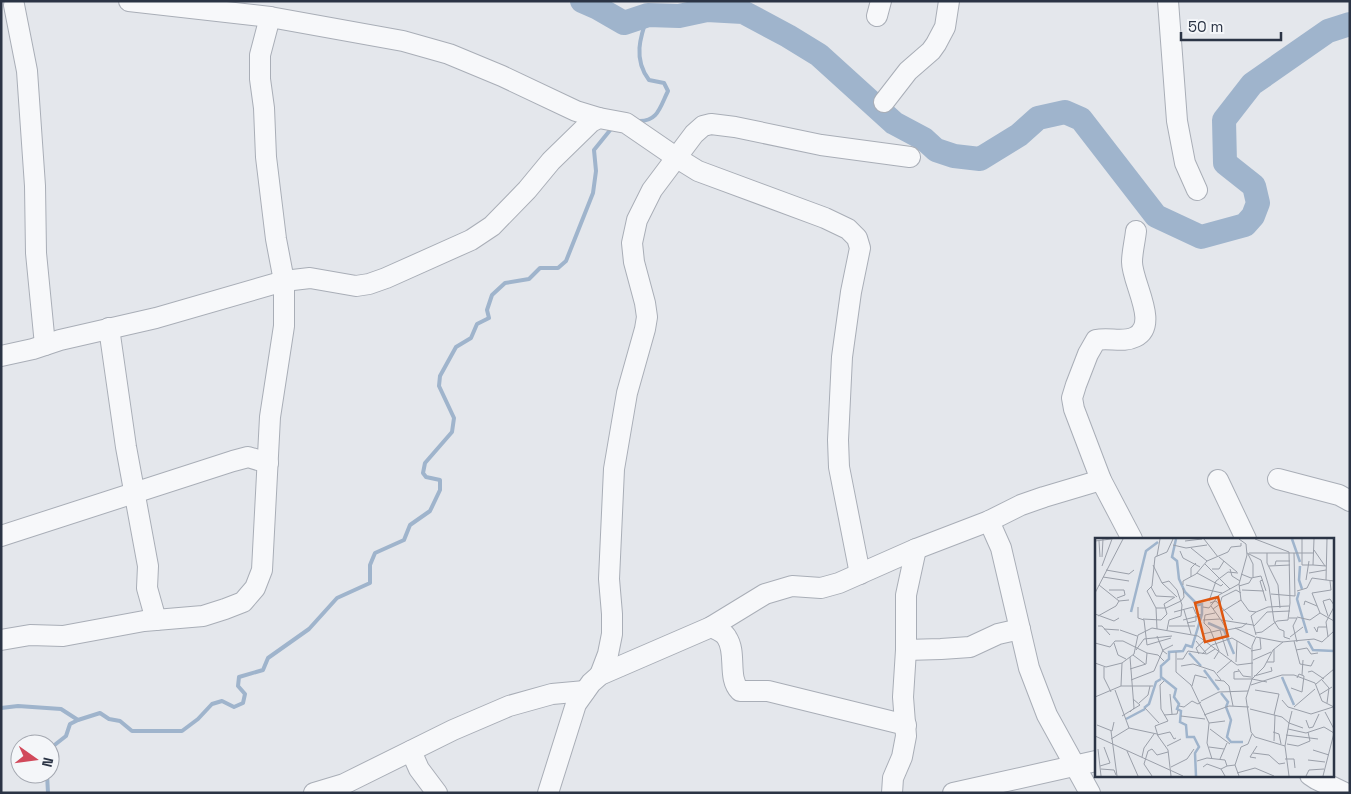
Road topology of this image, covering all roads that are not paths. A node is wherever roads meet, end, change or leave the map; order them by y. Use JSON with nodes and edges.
{"nodes":[{"id":1,"x":129,"y":1,"type":"edge"},
{"id":2,"x":949,"y":1,"type":"edge"},
{"id":3,"x":1168,"y":1,"type":"edge"},
{"id":4,"x":11,"y":6,"type":"edge"},
{"id":5,"x":270,"y":17,"type":"junction"},
{"id":6,"x":884,"y":102,"type":"dead end"},
{"id":7,"x":599,"y":118,"type":"junction"},
{"id":8,"x":910,"y":157,"type":"dead end"},
{"id":9,"x":677,"y":158,"type":"junction"},
{"id":10,"x":1197,"y":190,"type":"dead end"},
{"id":11,"x":1136,"y":231,"type":"dead end"},
{"id":12,"x":284,"y":281,"type":"junction"},
{"id":13,"x":109,"y":328,"type":"junction"},
{"id":14,"x":45,"y":345,"type":"junction"},
{"id":15,"x":1,"y":356,"type":"edge"},
{"id":16,"x":268,"y":463,"type":"junction"},
{"id":17,"x":1278,"y":479,"type":"dead end"},
{"id":18,"x":1101,"y":480,"type":"junction"},
{"id":19,"x":1218,"y":480,"type":"dead end"},
{"id":20,"x":134,"y":493,"type":"junction"},
{"id":21,"x":1350,"y":500,"type":"edge"},
{"id":22,"x":990,"y":521,"type":"junction"},
{"id":23,"x":1,"y":536,"type":"edge"},
{"id":24,"x":1131,"y":538,"type":"edge"},
{"id":25,"x":1246,"y":538,"type":"edge"},
{"id":26,"x":916,"y":549,"type":"junction"},
{"id":27,"x":860,"y":574,"type":"junction"},
{"id":28,"x":156,"y":620,"type":"junction"},
{"id":29,"x":711,"y":627,"type":"junction"},
{"id":30,"x":1020,"y":629,"type":"junction"},
{"id":31,"x":1,"y":640,"type":"edge"},
{"id":32,"x":906,"y":650,"type":"junction"},
{"id":33,"x":600,"y":676,"type":"junction"},
{"id":34,"x":585,"y":691,"type":"junction"},
{"id":35,"x":906,"y":725,"type":"junction"},
{"id":36,"x":411,"y":751,"type":"junction"},
{"id":37,"x":1095,"y":761,"type":"edge"},
{"id":38,"x":1076,"y":767,"type":"junction"},
{"id":39,"x":1311,"y":776,"type":"edge"},
{"id":40,"x":314,"y":793,"type":"edge"},
{"id":41,"x":437,"y":793,"type":"edge"},
{"id":42,"x":548,"y":793,"type":"edge"},
{"id":43,"x":892,"y":793,"type":"edge"},
{"id":44,"x":954,"y":793,"type":"edge"},
{"id":45,"x":1090,"y":793,"type":"edge"},
{"id":46,"x":1345,"y":793,"type":"edge"}],
"edges":[{"from":1,"to":5,"type":"street"},
{"from":2,"to":6,"type":"street"},
{"from":3,"to":10,"type":"street"},
{"from":4,"to":14,"type":"street"},
{"from":5,"to":7,"type":"street"},
{"from":5,"to":12,"type":"street"},
{"from":7,"to":9,"type":"street"},
{"from":7,"to":12,"type":"street"},
{"from":8,"to":9,"type":"street"},
{"from":9,"to":27,"type":"street"},
{"from":9,"to":33,"type":"street"},
{"from":11,"to":18,"type":"street"},
{"from":12,"to":13,"type":"street"},
{"from":12,"to":16,"type":"street"},
{"from":13,"to":14,"type":"street"},
{"from":13,"to":20,"type":"street"},
{"from":14,"to":15,"type":"street"},
{"from":16,"to":20,"type":"street"},
{"from":16,"to":28,"type":"street"},
{"from":17,"to":21,"type":"street"},
{"from":18,"to":22,"type":"street"},
{"from":18,"to":24,"type":"street"},
{"from":19,"to":25,"type":"street"},
{"from":20,"to":23,"type":"street"},
{"from":20,"to":28,"type":"street"},
{"from":22,"to":26,"type":"street"},
{"from":22,"to":30,"type":"street"},
{"from":26,"to":27,"type":"street"},
{"from":26,"to":32,"type":"street"},
{"from":27,"to":29,"type":"street"},
{"from":28,"to":31,"type":"street"},
{"from":29,"to":33,"type":"street"},
{"from":29,"to":35,"type":"street"},
{"from":30,"to":32,"type":"street"},
{"from":30,"to":38,"type":"street"},
{"from":32,"to":35,"type":"street"},
{"from":33,"to":34,"type":"street"},
{"from":34,"to":36,"type":"street"},
{"from":34,"to":42,"type":"street"},
{"from":35,"to":43,"type":"street"},
{"from":36,"to":40,"type":"street"},
{"from":36,"to":41,"type":"street"},
{"from":37,"to":38,"type":"street"},
{"from":38,"to":44,"type":"street"},
{"from":38,"to":45,"type":"street"},
{"from":39,"to":46,"type":"street"}]}
